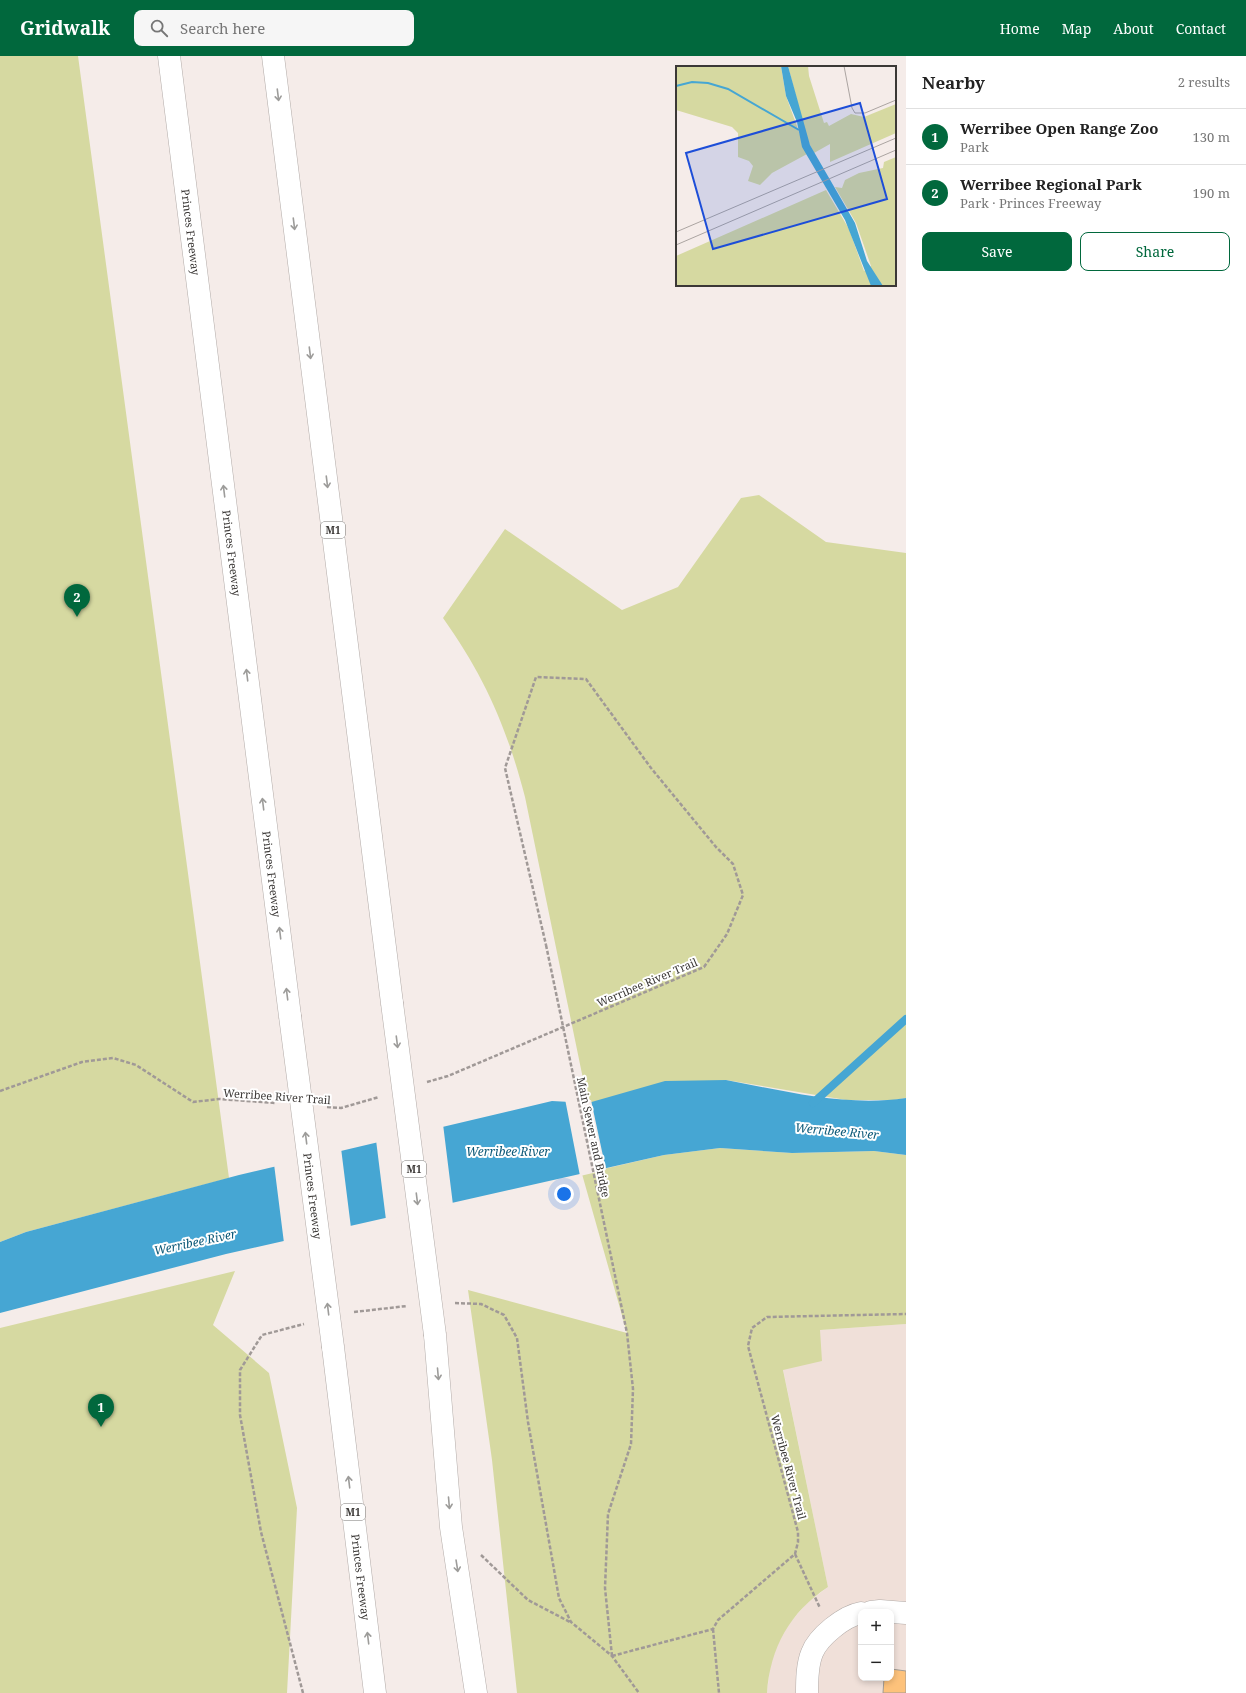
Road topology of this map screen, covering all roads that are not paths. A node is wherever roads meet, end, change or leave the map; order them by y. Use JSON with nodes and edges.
{"nodes":[{"id":1,"x":169,"y":56,"type":"edge"},
{"id":2,"x":273,"y":56,"type":"edge"},
{"id":3,"x":894,"y":1612,"type":"edge"},
{"id":4,"x":858,"y":1613,"type":"edge"},
{"id":5,"x":906,"y":1613,"type":"edge"},
{"id":6,"x":375,"y":1693,"type":"edge"},
{"id":7,"x":476,"y":1693,"type":"edge"},
{"id":8,"x":807,"y":1693,"type":"edge"}],
"edges":[{"from":6,"to":1,"type":"main road","name":"Princes Freeway","number":"M1","one_way":true,"bridge":true},
{"from":2,"to":7,"type":"main road","number":"M1","one_way":true,"bridge":true},
{"from":3,"to":5,"type":"main road"},
{"from":4,"to":8,"type":"main road"}]}
